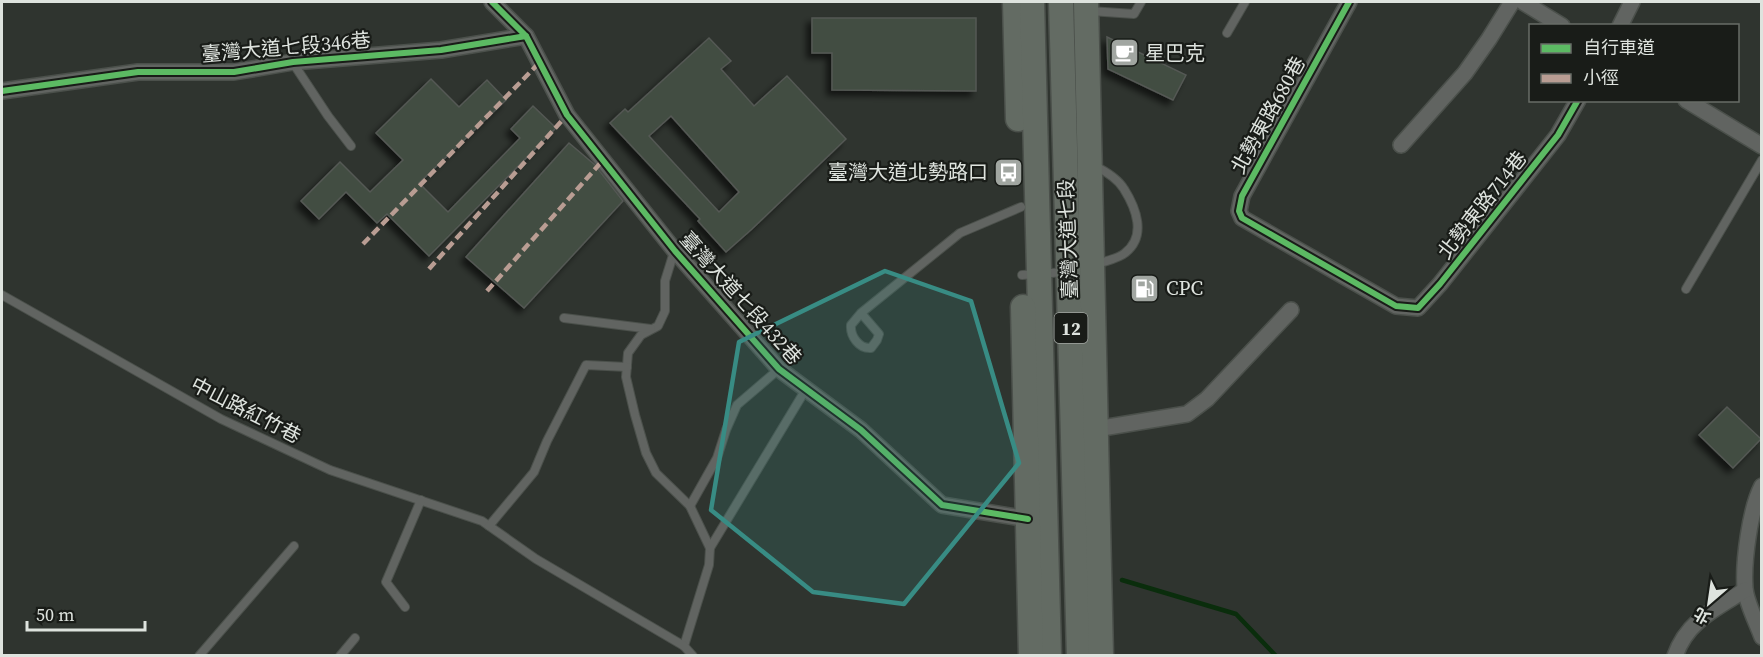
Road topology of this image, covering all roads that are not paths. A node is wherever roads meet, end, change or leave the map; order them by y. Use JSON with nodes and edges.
{"nodes":[{"id":1,"x":492,"y":2,"type":"edge"},
{"id":2,"x":1015,"y":2,"type":"edge"},
{"id":3,"x":1032,"y":2,"type":"edge"},
{"id":4,"x":1061,"y":2,"type":"edge"},
{"id":5,"x":1141,"y":2,"type":"edge"},
{"id":6,"x":1245,"y":2,"type":"edge"},
{"id":7,"x":1349,"y":2,"type":"edge"},
{"id":8,"x":1512,"y":2,"type":"edge"},
{"id":9,"x":1524,"y":2,"type":"edge"},
{"id":10,"x":1632,"y":2,"type":"edge"},
{"id":11,"x":1086,"y":6,"type":"edge"},
{"id":12,"x":1559,"y":24,"type":"edge"},
{"id":13,"x":1621,"y":24,"type":"edge"},
{"id":14,"x":1227,"y":33,"type":"dead end"},
{"id":15,"x":526,"y":36,"type":"junction"},
{"id":16,"x":292,"y":62,"type":"junction"},
{"id":17,"x":2,"y":91,"type":"edge"},
{"id":18,"x":1577,"y":102,"type":"edge"},
{"id":19,"x":1689,"y":102,"type":"edge"},
{"id":20,"x":1401,"y":145,"type":"dead end"},
{"id":21,"x":351,"y":146,"type":"dead end"},
{"id":22,"x":1761,"y":148,"type":"edge"},
{"id":23,"x":1066,"y":163,"type":"junction"},
{"id":24,"x":1090,"y":164,"type":"junction"},
{"id":25,"x":1021,"y":207,"type":"junction"},
{"id":26,"x":675,"y":250,"type":"junction"},
{"id":27,"x":1080,"y":269,"type":"junction"},
{"id":28,"x":1031,"y":274,"type":"junction"},
{"id":29,"x":1686,"y":290,"type":"dead end"},
{"id":30,"x":2,"y":295,"type":"edge"},
{"id":31,"x":1396,"y":306,"type":"joint"},
{"id":32,"x":1291,"y":310,"type":"dead end"},
{"id":33,"x":861,"y":313,"type":"dead end"},
{"id":34,"x":564,"y":318,"type":"dead end"},
{"id":35,"x":651,"y":329,"type":"junction"},
{"id":36,"x":627,"y":367,"type":"junction"},
{"id":37,"x":779,"y":369,"type":"junction"},
{"id":38,"x":806,"y":390,"type":"junction"},
{"id":39,"x":1096,"y":429,"type":"junction"},
{"id":40,"x":1761,"y":486,"type":"edge"},
{"id":41,"x":421,"y":500,"type":"junction"},
{"id":42,"x":690,"y":506,"type":"junction"},
{"id":43,"x":1028,"y":519,"type":"junction"},
{"id":44,"x":489,"y":526,"type":"junction"},
{"id":45,"x":294,"y":546,"type":"dead end"},
{"id":46,"x":710,"y":548,"type":"junction"},
{"id":47,"x":1745,"y":590,"type":"junction"},
{"id":48,"x":405,"y":607,"type":"dead end"},
{"id":49,"x":1761,"y":637,"type":"edge"},
{"id":50,"x":355,"y":638,"type":"dead end"},
{"id":51,"x":684,"y":646,"type":"junction"},
{"id":52,"x":199,"y":656,"type":"edge"},
{"id":53,"x":340,"y":656,"type":"edge"},
{"id":54,"x":693,"y":656,"type":"edge"},
{"id":55,"x":1031,"y":656,"type":"edge"},
{"id":56,"x":1049,"y":656,"type":"edge"},
{"id":57,"x":1079,"y":656,"type":"edge"},
{"id":58,"x":1101,"y":656,"type":"edge"},
{"id":59,"x":1675,"y":656,"type":"edge"}],
"edges":[{"from":1,"to":15,"type":"street"},
{"from":2,"to":25,"type":"main road","name":"臺灣大道七段","number":"12"},
{"from":3,"to":28,"type":"main road","name":"臺灣大道七段","number":"12"},
{"from":4,"to":23,"type":"main road","name":"臺灣大道七段","number":"12"},
{"from":5,"to":11,"type":"lane"},
{"from":6,"to":14,"type":"lane"},
{"from":7,"to":31,"type":"street","name":"北勢東路680巷"},
{"from":8,"to":20,"type":"street"},
{"from":9,"to":12,"type":"street"},
{"from":10,"to":13,"type":"street"},
{"from":11,"to":24,"type":"main road","name":"臺灣大道七段","number":"12"},
{"from":15,"to":16,"type":"street","name":"臺灣大道七段346巷"},
{"from":15,"to":26,"type":"street","name":"臺灣大道七段432巷"},
{"from":16,"to":17,"type":"street","name":"臺灣大道七段346巷"},
{"from":16,"to":21,"type":"lane"},
{"from":18,"to":31,"type":"street","name":"北勢東路714巷"},
{"from":19,"to":22,"type":"street"},
{"from":22,"to":29,"type":"lane"},
{"from":23,"to":24,"type":"lane"},
{"from":23,"to":27,"type":"main road","name":"臺灣大道七段","number":"12"},
{"from":24,"to":27,"type":"main road","name":"臺灣大道七段","number":"12"},
{"from":24,"to":27,"type":"lane"},
{"from":25,"to":28,"type":"main road","name":"臺灣大道七段","number":"12"},
{"from":25,"to":33,"type":"lane"},
{"from":26,"to":35,"type":"lane"},
{"from":26,"to":37,"type":"street","name":"臺灣大道七段432巷"},
{"from":27,"to":28,"type":"lane"},
{"from":27,"to":39,"type":"main road","name":"臺灣大道七段","number":"12"},
{"from":27,"to":57,"type":"main road","name":"臺灣大道七段","number":"12"},
{"from":28,"to":43,"type":"main road","name":"臺灣大道七段","number":"12"},
{"from":28,"to":56,"type":"main road","name":"臺灣大道七段","number":"12"},
{"from":30,"to":41,"type":"lane","name":"中山路紅竹巷"},
{"from":32,"to":39,"type":"street"},
{"from":34,"to":35,"type":"lane"},
{"from":35,"to":36,"type":"lane"},
{"from":36,"to":42,"type":"lane"},
{"from":36,"to":44,"type":"lane"},
{"from":37,"to":38,"type":"street","name":"臺灣大道七段432巷"},
{"from":37,"to":42,"type":"lane"},
{"from":38,"to":43,"type":"street","name":"臺灣大道七段432巷"},
{"from":38,"to":46,"type":"lane"},
{"from":39,"to":58,"type":"main road","name":"臺灣大道七段","number":"12"},
{"from":40,"to":47,"type":"street"},
{"from":41,"to":44,"type":"lane","name":"中山路紅竹巷"},
{"from":41,"to":48,"type":"lane"},
{"from":42,"to":46,"type":"lane"},
{"from":43,"to":55,"type":"main road","name":"臺灣大道七段","number":"12"},
{"from":44,"to":51,"type":"lane","name":"中山路紅竹巷"},
{"from":45,"to":52,"type":"lane"},
{"from":46,"to":51,"type":"lane"},
{"from":47,"to":49,"type":"street"},
{"from":47,"to":59,"type":"street"},
{"from":50,"to":53,"type":"lane"},
{"from":51,"to":54,"type":"lane","name":"中山路紅竹巷"}]}
